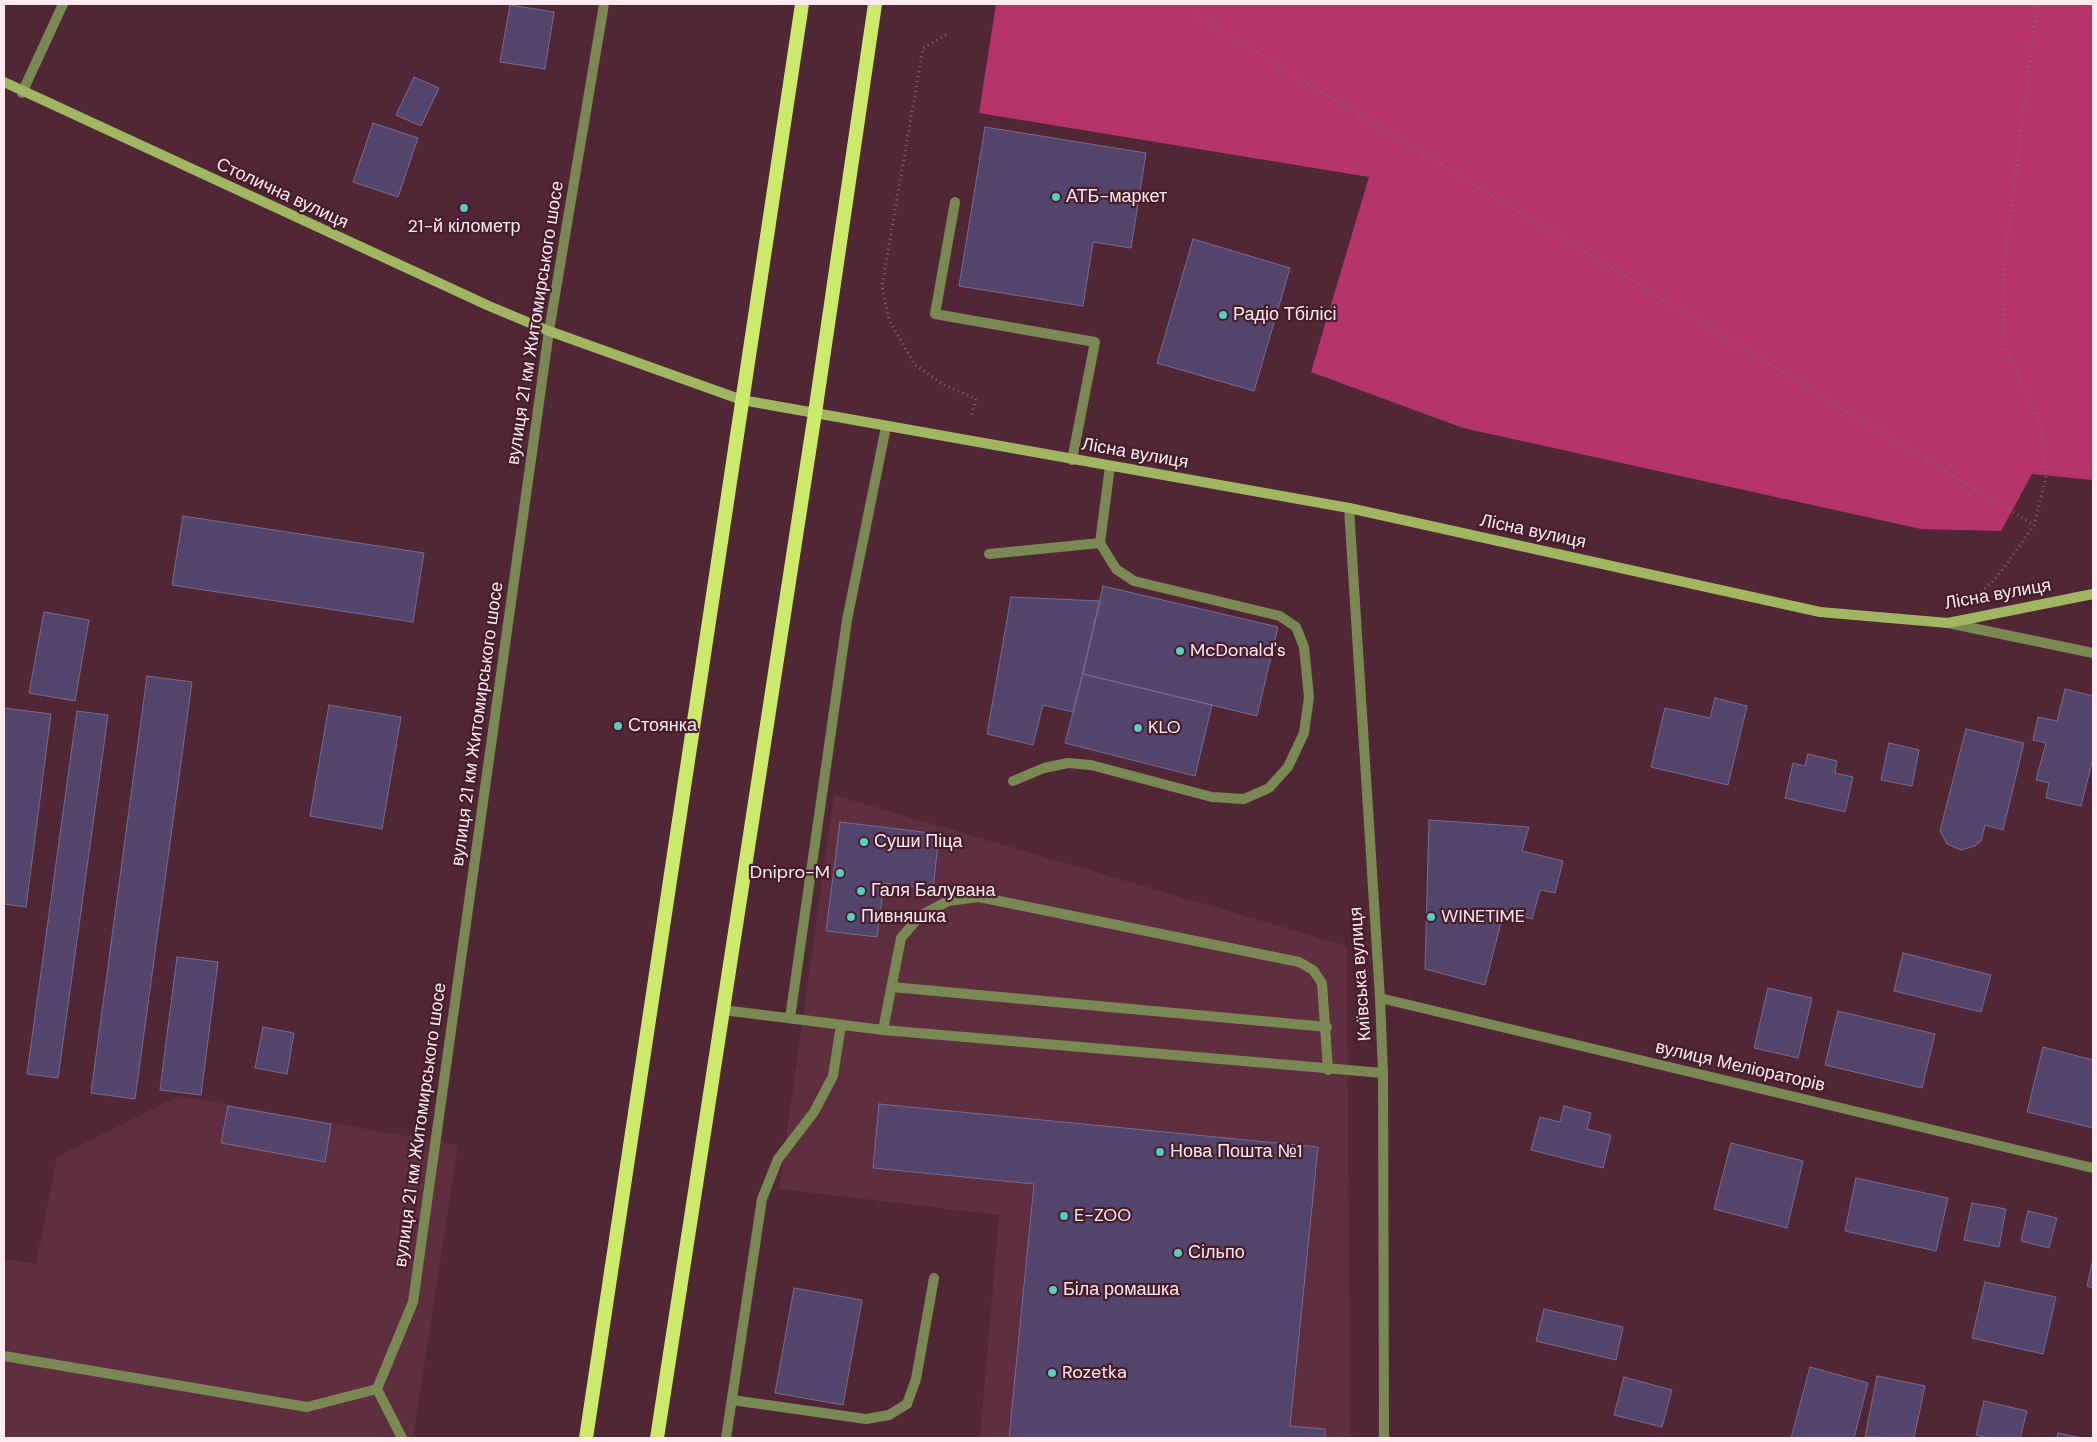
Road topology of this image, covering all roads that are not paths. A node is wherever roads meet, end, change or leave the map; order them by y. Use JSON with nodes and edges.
{"nodes":[{"id":1,"x":63,"y":4,"type":"edge"},
{"id":2,"x":604,"y":4,"type":"edge"},
{"id":3,"x":802,"y":4,"type":"edge"},
{"id":4,"x":875,"y":4,"type":"edge"},
{"id":5,"x":4,"y":82,"type":"edge"},
{"id":6,"x":22,"y":93,"type":"junction"},
{"id":7,"x":955,"y":202,"type":"dead end"},
{"id":8,"x":550,"y":331,"type":"junction"},
{"id":9,"x":742,"y":400,"type":"junction"},
{"id":10,"x":815,"y":413,"type":"junction"},
{"id":11,"x":886,"y":427,"type":"junction"},
{"id":12,"x":1072,"y":460,"type":"junction"},
{"id":13,"x":1110,"y":466,"type":"junction"},
{"id":14,"x":1349,"y":508,"type":"junction"},
{"id":15,"x":1100,"y":543,"type":"junction"},
{"id":16,"x":989,"y":554,"type":"dead end"},
{"id":17,"x":2093,"y":594,"type":"edge"},
{"id":18,"x":1948,"y":623,"type":"junction"},
{"id":19,"x":2093,"y":653,"type":"edge"},
{"id":20,"x":1013,"y":782,"type":"dead end"},
{"id":21,"x":892,"y":987,"type":"junction"},
{"id":22,"x":1380,"y":998,"type":"junction"},
{"id":23,"x":723,"y":1010,"type":"junction"},
{"id":24,"x":790,"y":1018,"type":"junction"},
{"id":25,"x":841,"y":1025,"type":"junction"},
{"id":26,"x":1327,"y":1027,"type":"junction"},
{"id":27,"x":883,"y":1030,"type":"junction"},
{"id":28,"x":1328,"y":1070,"type":"junction"},
{"id":29,"x":1383,"y":1073,"type":"junction"},
{"id":30,"x":2093,"y":1168,"type":"edge"},
{"id":31,"x":934,"y":1278,"type":"dead end"},
{"id":32,"x":4,"y":1356,"type":"edge"},
{"id":33,"x":377,"y":1389,"type":"junction"},
{"id":34,"x":732,"y":1400,"type":"junction"},
{"id":35,"x":402,"y":1438,"type":"edge"},
{"id":36,"x":586,"y":1438,"type":"edge"},
{"id":37,"x":657,"y":1438,"type":"edge"},
{"id":38,"x":726,"y":1438,"type":"edge"},
{"id":39,"x":1384,"y":1438,"type":"edge"}],
"edges":[{"from":1,"to":6,"type":"street"},
{"from":2,"to":8,"type":"street","name":"вулиця 21 км Житомирського шосе"},
{"from":3,"to":9,"type":"highway"},
{"from":4,"to":10,"type":"highway"},
{"from":5,"to":6,"type":"main road","name":"Столична вулиця"},
{"from":6,"to":8,"type":"main road","name":"Столична вулиця"},
{"from":7,"to":12,"type":"street"},
{"from":8,"to":9,"type":"main road","name":"Столична вулиця"},
{"from":8,"to":33,"type":"street","name":"вулиця 21 км Житомирського шосе"},
{"from":9,"to":10,"type":"main road","name":"Лісна вулиця"},
{"from":9,"to":36,"type":"highway"},
{"from":10,"to":11,"type":"main road","name":"Лісна вулиця"},
{"from":10,"to":23,"type":"highway"},
{"from":11,"to":12,"type":"main road","name":"Лісна вулиця"},
{"from":11,"to":24,"type":"street"},
{"from":12,"to":13,"type":"main road","name":"Лісна вулиця"},
{"from":13,"to":14,"type":"main road","name":"Лісна вулиця"},
{"from":13,"to":15,"type":"street"},
{"from":14,"to":18,"type":"main road","name":"Лісна вулиця"},
{"from":14,"to":22,"type":"street","name":"Київська вулиця"},
{"from":15,"to":16,"type":"street"},
{"from":15,"to":20,"type":"street"},
{"from":17,"to":18,"type":"main road","name":"Лісна вулиця"},
{"from":18,"to":19,"type":"street"},
{"from":21,"to":26,"type":"street"},
{"from":21,"to":26,"type":"street"},
{"from":21,"to":27,"type":"street"},
{"from":22,"to":29,"type":"street","name":"Київська вулиця"},
{"from":22,"to":30,"type":"street","name":"вулиця Меліораторів"},
{"from":23,"to":24,"type":"street"},
{"from":23,"to":37,"type":"highway"},
{"from":24,"to":25,"type":"street"},
{"from":25,"to":27,"type":"street"},
{"from":25,"to":34,"type":"street"},
{"from":26,"to":28,"type":"street"},
{"from":27,"to":28,"type":"street"},
{"from":28,"to":29,"type":"street"},
{"from":29,"to":39,"type":"street","name":"Київська вулиця"},
{"from":31,"to":34,"type":"street"},
{"from":32,"to":33,"type":"street"},
{"from":33,"to":35,"type":"street"},
{"from":34,"to":38,"type":"street"}]}
